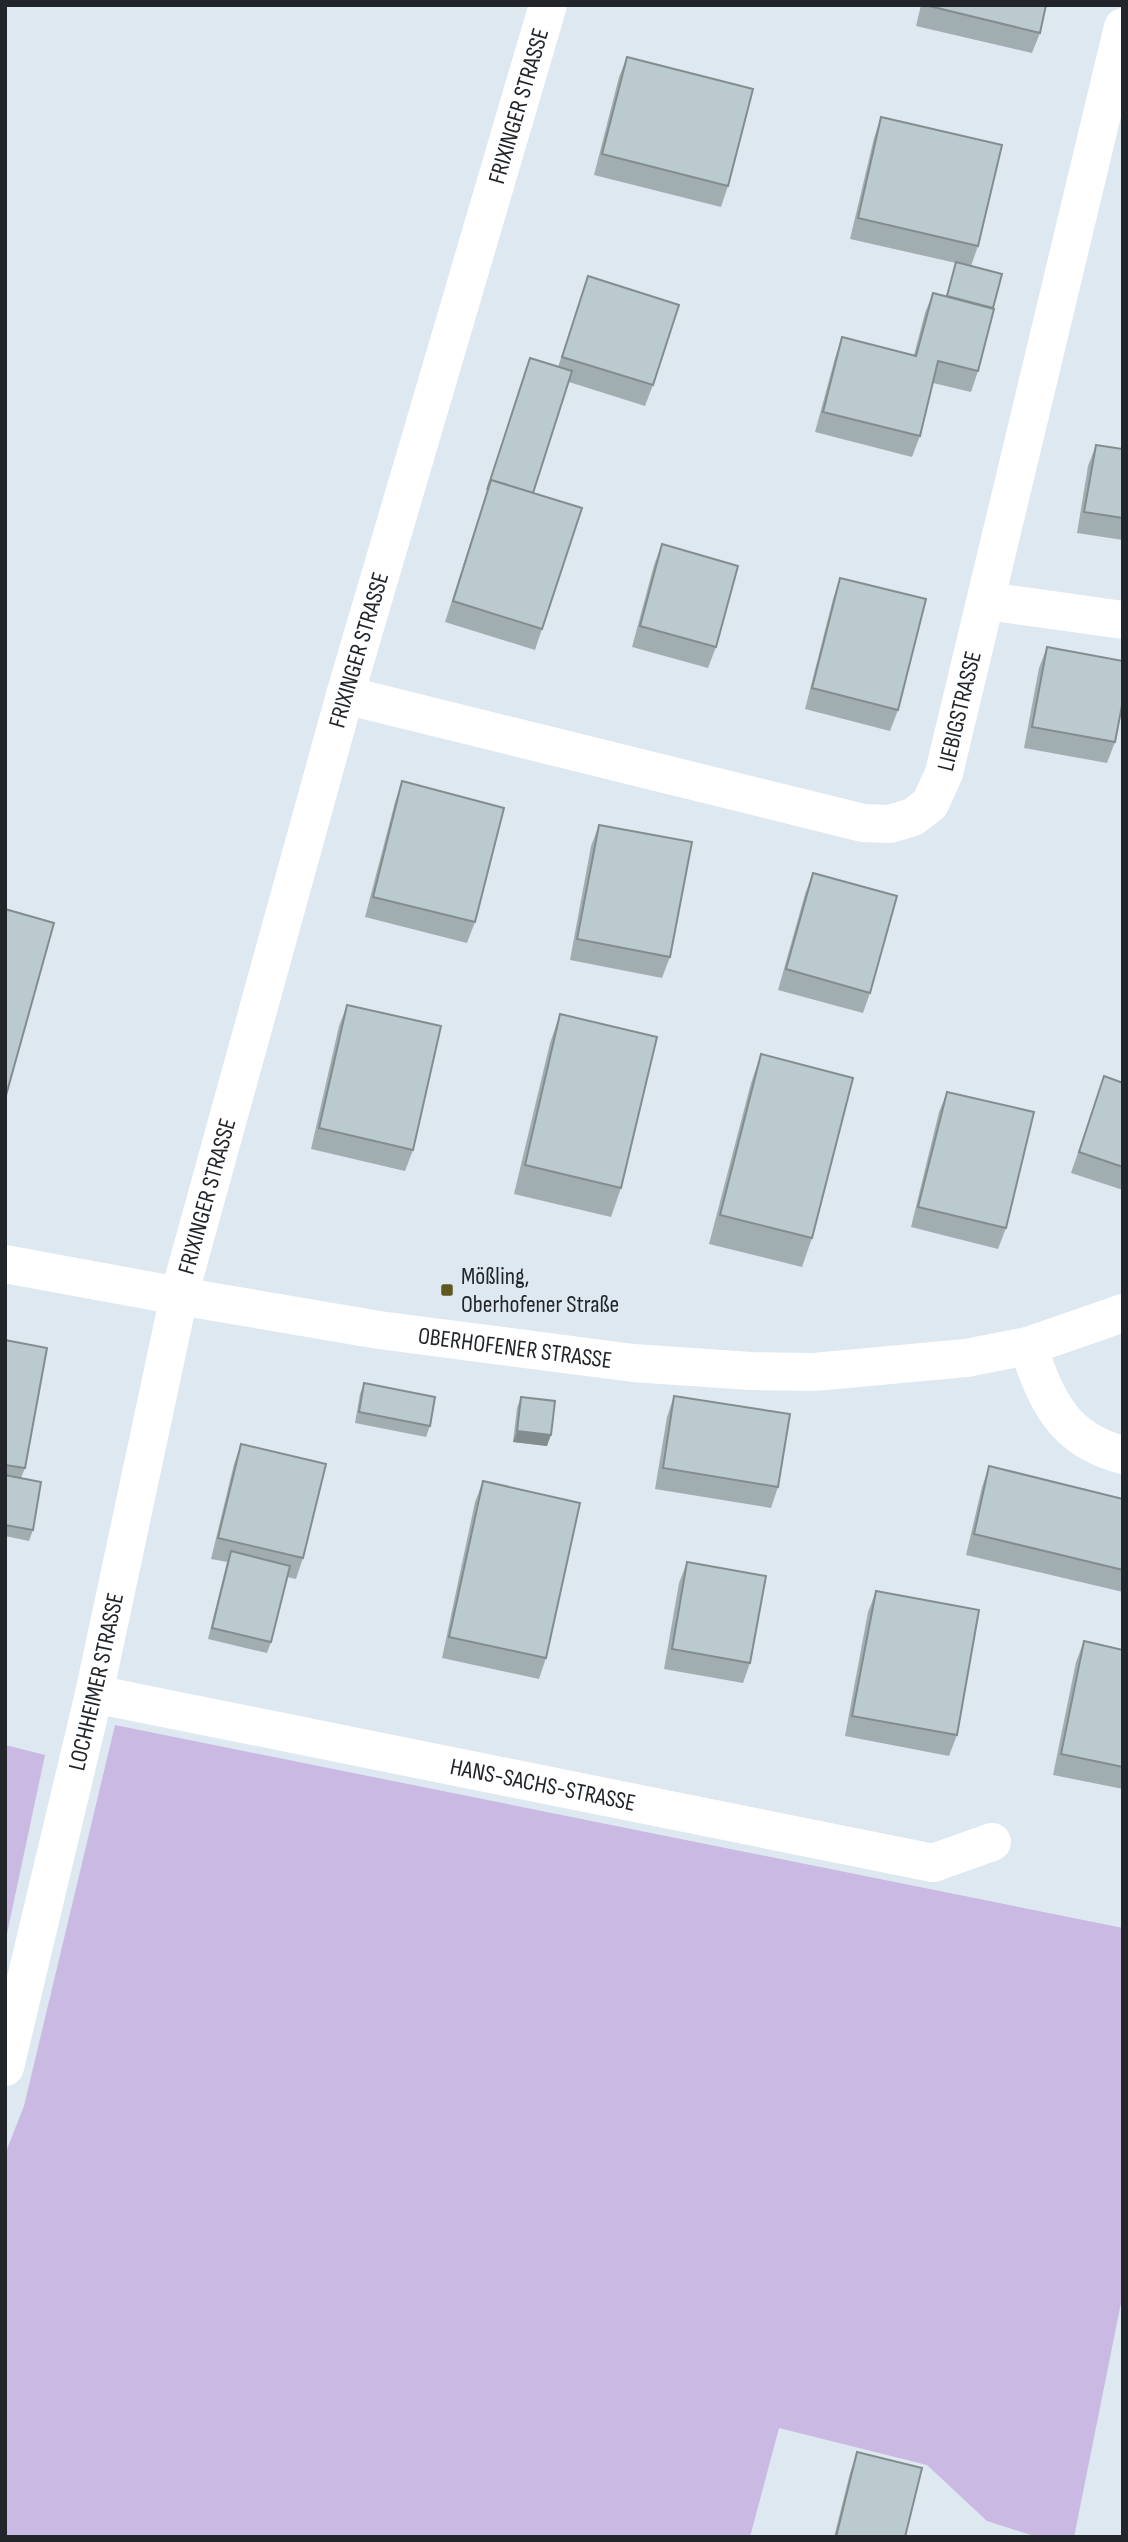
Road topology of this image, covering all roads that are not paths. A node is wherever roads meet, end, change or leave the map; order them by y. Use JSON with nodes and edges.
{"nodes":[{"id":1,"x":548,"y":5,"type":"edge"},
{"id":2,"x":1123,"y":27,"type":"edge"},
{"id":3,"x":987,"y":601,"type":"junction"},
{"id":4,"x":1123,"y":620,"type":"edge"},
{"id":5,"x":345,"y":695,"type":"junction"},
{"id":6,"x":5,"y":1264,"type":"edge"},
{"id":7,"x":179,"y":1296,"type":"junction"},
{"id":8,"x":1123,"y":1313,"type":"edge"},
{"id":9,"x":1028,"y":1346,"type":"junction"},
{"id":10,"x":1123,"y":1455,"type":"edge"},
{"id":11,"x":94,"y":1694,"type":"junction"},
{"id":12,"x":992,"y":1842,"type":"dead end"},
{"id":13,"x":5,"y":2067,"type":"edge"}],
"edges":[{"from":1,"to":5,"type":"street","name":"FRIXINGER STRASSE"},
{"from":2,"to":3,"type":"street","name":"LIEBIGSTRASSE"},
{"from":3,"to":4,"type":"street"},
{"from":3,"to":5,"type":"street","name":"LIEBIGSTRASSE"},
{"from":5,"to":7,"type":"street","name":"FRIXINGER STRASSE"},
{"from":6,"to":7,"type":"street","name":"OBERHOFENER STRASSE"},
{"from":7,"to":9,"type":"street","name":"OBERHOFENER STRASSE"},
{"from":7,"to":11,"type":"street","name":"LOCHHEIMER STRASSE"},
{"from":8,"to":9,"type":"street","name":"OBERHOFENER STRASSE"},
{"from":9,"to":10,"type":"street"},
{"from":11,"to":12,"type":"street","name":"HANS-SACHS-STRASSE"},
{"from":11,"to":13,"type":"street","name":"LOCHHEIMER STRASSE"}]}
